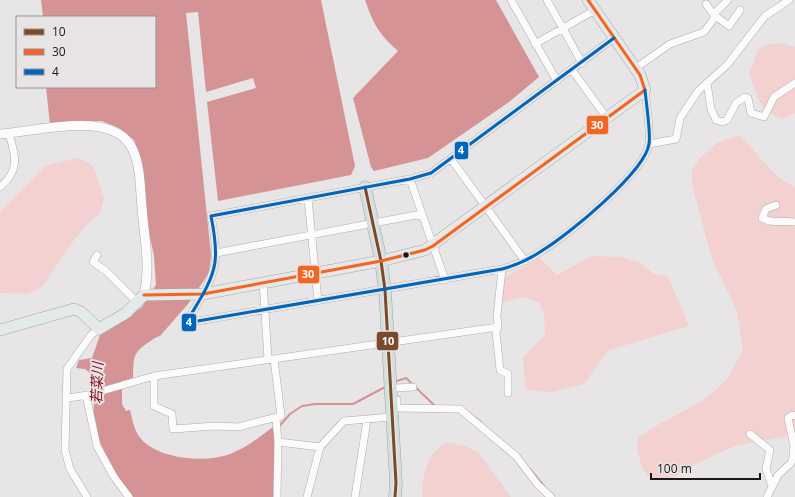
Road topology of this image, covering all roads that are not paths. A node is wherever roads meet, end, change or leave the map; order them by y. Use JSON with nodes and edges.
{"nodes":[{"id":1,"x":511,"y":0,"type":"edge"},
{"id":2,"x":547,"y":0,"type":"edge"},
{"id":3,"x":588,"y":0,"type":"edge"},
{"id":4,"x":728,"y":0,"type":"edge"},
{"id":5,"x":789,"y":0,"type":"edge"},
{"id":6,"x":706,"y":4,"type":"dead end"},
{"id":7,"x":595,"y":10,"type":"junction"},
{"id":8,"x":740,"y":10,"type":"dead end"},
{"id":9,"x":714,"y":16,"type":"junction"},
{"id":10,"x":562,"y":28,"type":"junction"},
{"id":11,"x":614,"y":38,"type":"junction"},
{"id":12,"x":535,"y":44,"type":"junction"},
{"id":13,"x":582,"y":63,"type":"junction"},
{"id":14,"x":636,"y":68,"type":"junction"},
{"id":15,"x":572,"y":70,"type":"junction"},
{"id":16,"x":557,"y":81,"type":"junction"},
{"id":17,"x":707,"y":82,"type":"junction"},
{"id":18,"x":795,"y":83,"type":"edge"},
{"id":19,"x":644,"y":90,"type":"junction"},
{"id":20,"x":607,"y":118,"type":"junction"},
{"id":21,"x":5,"y":134,"type":"edge"},
{"id":22,"x":649,"y":144,"type":"junction"},
{"id":23,"x":451,"y":159,"type":"junction"},
{"id":24,"x":410,"y":179,"type":"junction"},
{"id":25,"x":0,"y":187,"type":"edge"},
{"id":26,"x":365,"y":187,"type":"junction"},
{"id":27,"x":308,"y":198,"type":"junction"},
{"id":28,"x":776,"y":204,"type":"dead end"},
{"id":29,"x":485,"y":206,"type":"junction"},
{"id":30,"x":422,"y":216,"type":"junction"},
{"id":31,"x":372,"y":222,"type":"junction"},
{"id":32,"x":795,"y":222,"type":"edge"},
{"id":33,"x":312,"y":234,"type":"junction"},
{"id":34,"x":433,"y":246,"type":"junction"},
{"id":35,"x":216,"y":253,"type":"junction"},
{"id":36,"x":97,"y":255,"type":"dead end"},
{"id":37,"x":381,"y":261,"type":"junction"},
{"id":38,"x":525,"y":261,"type":"junction"},
{"id":39,"x":502,"y":269,"type":"junction"},
{"id":40,"x":316,"y":272,"type":"junction"},
{"id":41,"x":445,"y":280,"type":"junction"},
{"id":42,"x":263,"y":282,"type":"junction"},
{"id":43,"x":385,"y":290,"type":"junction"},
{"id":44,"x":198,"y":294,"type":"junction"},
{"id":45,"x":141,"y":299,"type":"junction"},
{"id":46,"x":318,"y":301,"type":"junction"},
{"id":47,"x":265,"y":310,"type":"junction"},
{"id":48,"x":498,"y":327,"type":"junction"},
{"id":49,"x":99,"y":329,"type":"junction"},
{"id":50,"x":0,"y":330,"type":"edge"},
{"id":51,"x":388,"y":343,"type":"junction"},
{"id":52,"x":271,"y":359,"type":"junction"},
{"id":53,"x":154,"y":376,"type":"junction"},
{"id":54,"x":391,"y":386,"type":"junction"},
{"id":55,"x":413,"y":387,"type":"dead end"},
{"id":56,"x":508,"y":393,"type":"dead end"},
{"id":57,"x":87,"y":395,"type":"junction"},
{"id":58,"x":68,"y":398,"type":"junction"},
{"id":59,"x":795,"y":416,"type":"edge"},
{"id":60,"x":391,"y":417,"type":"junction"},
{"id":61,"x":367,"y":420,"type":"junction"},
{"id":62,"x":276,"y":421,"type":"junction"},
{"id":63,"x":750,"y":434,"type":"dead end"},
{"id":64,"x":278,"y":439,"type":"junction"},
{"id":65,"x":320,"y":447,"type":"junction"},
{"id":66,"x":772,"y":486,"type":"junction"},
{"id":67,"x":87,"y":497,"type":"edge"},
{"id":68,"x":129,"y":497,"type":"edge"},
{"id":69,"x":277,"y":497,"type":"edge"},
{"id":70,"x":307,"y":497,"type":"edge"},
{"id":71,"x":355,"y":497,"type":"edge"},
{"id":72,"x":395,"y":497,"type":"edge"},
{"id":73,"x":551,"y":497,"type":"edge"},
{"id":74,"x":767,"y":497,"type":"edge"}],
"edges":[{"from":1,"to":12,"type":"street"},
{"from":2,"to":10,"type":"street"},
{"from":3,"to":7,"type":"main road"},
{"from":4,"to":9,"type":"street"},
{"from":5,"to":17,"type":"street"},
{"from":6,"to":9,"type":"street"},
{"from":7,"to":10,"type":"street"},
{"from":7,"to":11,"type":"main road"},
{"from":8,"to":9,"type":"street"},
{"from":9,"to":14,"type":"street"},
{"from":10,"to":12,"type":"street"},
{"from":10,"to":13,"type":"street"},
{"from":11,"to":13,"type":"street"},
{"from":11,"to":14,"type":"main road"},
{"from":12,"to":16,"type":"street"},
{"from":13,"to":15,"type":"street"},
{"from":14,"to":19,"type":"main road"},
{"from":15,"to":16,"type":"street"},
{"from":15,"to":20,"type":"street"},
{"from":16,"to":23,"type":"street"},
{"from":17,"to":18,"type":"street"},
{"from":17,"to":22,"type":"street"},
{"from":19,"to":20,"type":"main road"},
{"from":19,"to":22,"type":"street"},
{"from":20,"to":29,"type":"main road"},
{"from":21,"to":25,"type":"street"},
{"from":21,"to":45,"type":"street"},
{"from":22,"to":38,"type":"street"},
{"from":23,"to":24,"type":"street"},
{"from":23,"to":29,"type":"street"},
{"from":24,"to":26,"type":"street"},
{"from":24,"to":30,"type":"street"},
{"from":26,"to":27,"type":"street"},
{"from":26,"to":31,"type":"highway"},
{"from":27,"to":33,"type":"street"},
{"from":27,"to":35,"type":"street"},
{"from":28,"to":32,"type":"street"},
{"from":29,"to":34,"type":"main road"},
{"from":29,"to":38,"type":"street"},
{"from":30,"to":31,"type":"street"},
{"from":30,"to":34,"type":"street"},
{"from":31,"to":33,"type":"street"},
{"from":31,"to":37,"type":"highway"},
{"from":33,"to":35,"type":"street"},
{"from":33,"to":40,"type":"street"},
{"from":34,"to":37,"type":"main road"},
{"from":34,"to":41,"type":"street"},
{"from":35,"to":44,"type":"street"},
{"from":36,"to":45,"type":"street"},
{"from":37,"to":40,"type":"main road"},
{"from":37,"to":43,"type":"highway"},
{"from":38,"to":39,"type":"street"},
{"from":39,"to":41,"type":"street"},
{"from":39,"to":48,"type":"street"},
{"from":40,"to":42,"type":"main road"},
{"from":40,"to":46,"type":"street"},
{"from":41,"to":43,"type":"street"},
{"from":42,"to":44,"type":"main road"},
{"from":42,"to":47,"type":"street"},
{"from":43,"to":46,"type":"street"},
{"from":43,"to":51,"type":"highway"},
{"from":44,"to":45,"type":"main road"},
{"from":44,"to":47,"type":"street"},
{"from":45,"to":49,"type":"main road"},
{"from":46,"to":47,"type":"street"},
{"from":47,"to":52,"type":"street"},
{"from":48,"to":51,"type":"street"},
{"from":48,"to":56,"type":"street"},
{"from":49,"to":50,"type":"main road"},
{"from":49,"to":58,"type":"street"},
{"from":51,"to":52,"type":"street"},
{"from":51,"to":54,"type":"highway"},
{"from":52,"to":53,"type":"street"},
{"from":52,"to":62,"type":"street"},
{"from":53,"to":57,"type":"street"},
{"from":53,"to":62,"type":"street"},
{"from":54,"to":55,"type":"street"},
{"from":54,"to":60,"type":"highway"},
{"from":54,"to":73,"type":"street"},
{"from":57,"to":58,"type":"street"},
{"from":57,"to":68,"type":"street"},
{"from":58,"to":67,"type":"street"},
{"from":59,"to":66,"type":"street"},
{"from":60,"to":61,"type":"street"},
{"from":60,"to":72,"type":"highway"},
{"from":61,"to":65,"type":"street"},
{"from":61,"to":71,"type":"street"},
{"from":62,"to":64,"type":"street"},
{"from":63,"to":66,"type":"street"},
{"from":64,"to":65,"type":"street"},
{"from":64,"to":69,"type":"street"},
{"from":65,"to":70,"type":"street"},
{"from":66,"to":74,"type":"street"}]}
